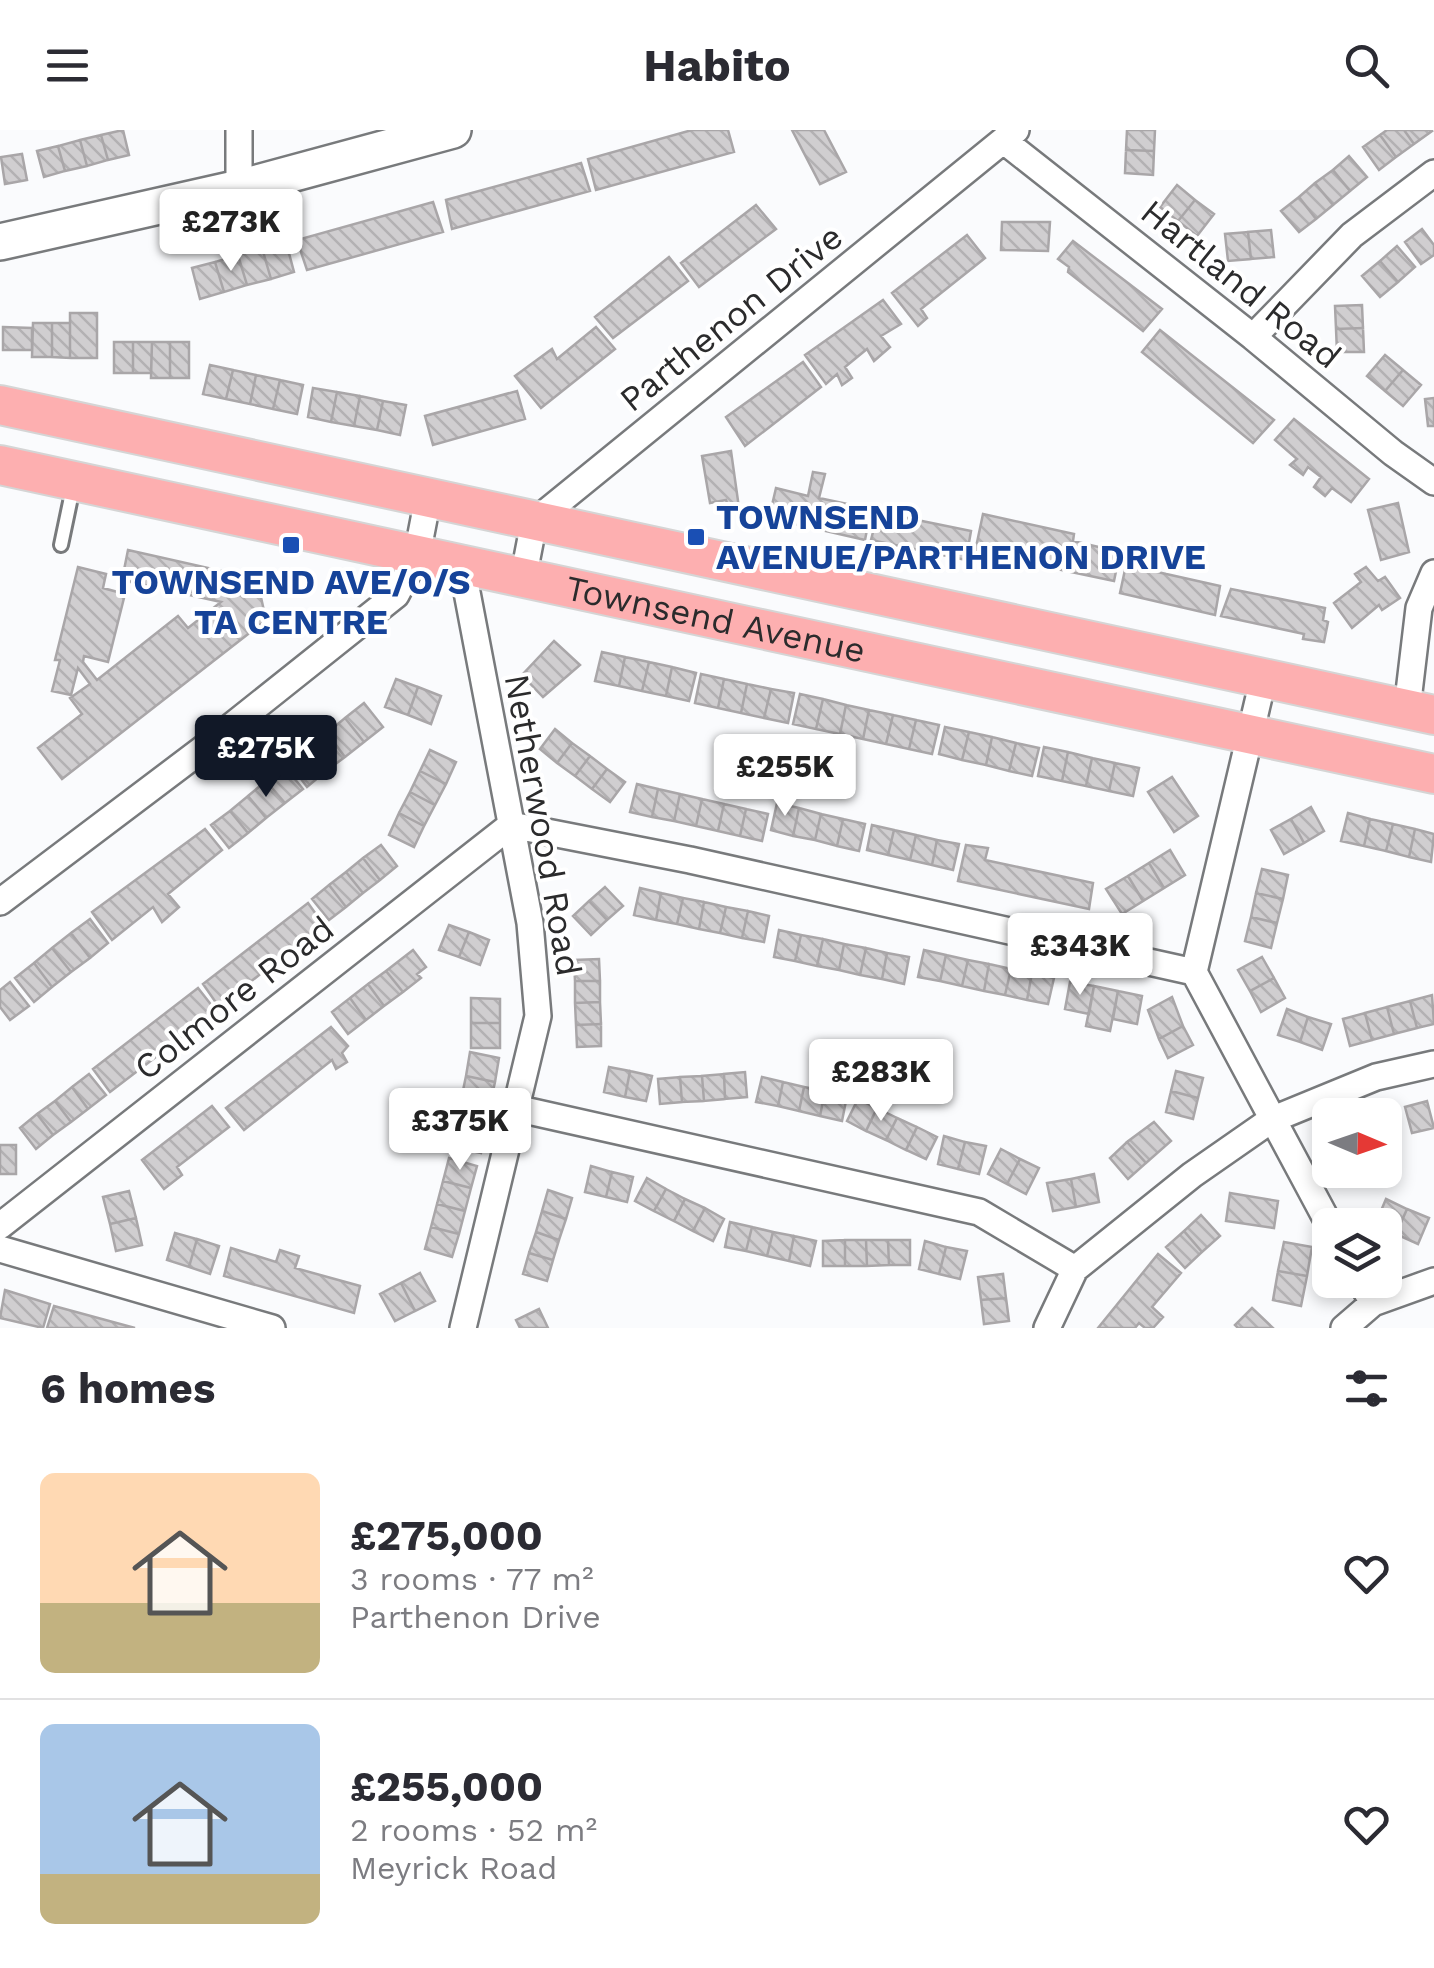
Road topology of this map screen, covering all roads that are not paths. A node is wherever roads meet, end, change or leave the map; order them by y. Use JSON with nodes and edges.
{"nodes":[{"id":1,"x":238,"y":130,"type":"edge"},
{"id":2,"x":452,"y":130,"type":"edge"},
{"id":3,"x":1010,"y":136,"type":"edge"},
{"id":4,"x":1434,"y":173,"type":"edge"},
{"id":5,"x":239,"y":188,"type":"junction"},
{"id":6,"x":0,"y":242,"type":"edge"},
{"id":7,"x":1253,"y":337,"type":"junction"},
{"id":8,"x":0,"y":406,"type":"edge"},
{"id":9,"x":0,"y":464,"type":"edge"},
{"id":10,"x":74,"y":481,"type":"junction"},
{"id":11,"x":1434,"y":482,"type":"edge"},
{"id":12,"x":428,"y":498,"type":"junction"},
{"id":13,"x":534,"y":522,"type":"junction"},
{"id":14,"x":61,"y":545,"type":"dead end"},
{"id":15,"x":417,"y":555,"type":"junction"},
{"id":16,"x":462,"y":566,"type":"junction"},
{"id":17,"x":1434,"y":574,"type":"edge"},
{"id":18,"x":523,"y":579,"type":"junction"},
{"id":19,"x":1264,"y":680,"type":"junction"},
{"id":20,"x":1420,"y":712,"type":"edge"},
{"id":21,"x":1251,"y":736,"type":"junction"},
{"id":22,"x":1434,"y":774,"type":"edge"},
{"id":23,"x":511,"y":825,"type":"junction"},
{"id":24,"x":0,"y":902,"type":"edge"},
{"id":25,"x":1194,"y":972,"type":"junction"},
{"id":26,"x":1434,"y":1064,"type":"edge"},
{"id":27,"x":516,"y":1108,"type":"junction"},
{"id":28,"x":1271,"y":1120,"type":"junction"},
{"id":29,"x":1320,"y":1208,"type":"edge"},
{"id":30,"x":0,"y":1226,"type":"edge"},
{"id":31,"x":0,"y":1249,"type":"edge"},
{"id":32,"x":1075,"y":1269,"type":"junction"},
{"id":33,"x":1434,"y":1280,"type":"edge"},
{"id":34,"x":1369,"y":1298,"type":"edge"},
{"id":35,"x":1372,"y":1303,"type":"junction"},
{"id":36,"x":272,"y":1328,"type":"edge"},
{"id":37,"x":463,"y":1328,"type":"edge"},
{"id":38,"x":1047,"y":1328,"type":"edge"},
{"id":39,"x":1344,"y":1328,"type":"edge"}],
"edges":[{"from":1,"to":5,"type":"street"},
{"from":2,"to":5,"type":"main road"},
{"from":3,"to":7,"type":"street","name":"Hartland Road"},
{"from":3,"to":13,"type":"street","name":"Parthenon Drive"},
{"from":4,"to":7,"type":"street"},
{"from":5,"to":6,"type":"main road"},
{"from":7,"to":11,"type":"street","name":"Hartland Road"},
{"from":8,"to":12,"type":"main road","name":"Townsend Avenue"},
{"from":9,"to":10,"type":"main road","name":"Townsend Avenue"},
{"from":10,"to":14,"type":"lane"},
{"from":10,"to":15,"type":"main road","name":"Townsend Avenue"},
{"from":12,"to":13,"type":"main road","name":"Townsend Avenue"},
{"from":12,"to":15,"type":"street"},
{"from":13,"to":18,"type":"street"},
{"from":13,"to":19,"type":"main road","name":"Townsend Avenue"},
{"from":15,"to":16,"type":"main road","name":"Townsend Avenue"},
{"from":15,"to":24,"type":"street"},
{"from":16,"to":18,"type":"main road","name":"Townsend Avenue"},
{"from":16,"to":23,"type":"street","name":"Netherwood Road"},
{"from":17,"to":20,"type":"street"},
{"from":18,"to":21,"type":"main road","name":"Townsend Avenue"},
{"from":19,"to":20,"type":"main road","name":"Townsend Avenue"},
{"from":19,"to":21,"type":"street"},
{"from":21,"to":22,"type":"main road","name":"Townsend Avenue"},
{"from":21,"to":25,"type":"street"},
{"from":23,"to":25,"type":"street"},
{"from":23,"to":27,"type":"street","name":"Netherwood Road"},
{"from":23,"to":30,"type":"street","name":"Colmore Road"},
{"from":25,"to":28,"type":"street"},
{"from":26,"to":28,"type":"street"},
{"from":27,"to":32,"type":"street"},
{"from":27,"to":37,"type":"street","name":"Netherwood Road"},
{"from":28,"to":29,"type":"street"},
{"from":28,"to":32,"type":"street"},
{"from":31,"to":36,"type":"street"},
{"from":32,"to":38,"type":"street"},
{"from":33,"to":35,"type":"street"},
{"from":34,"to":35,"type":"street"},
{"from":35,"to":39,"type":"street"}]}
